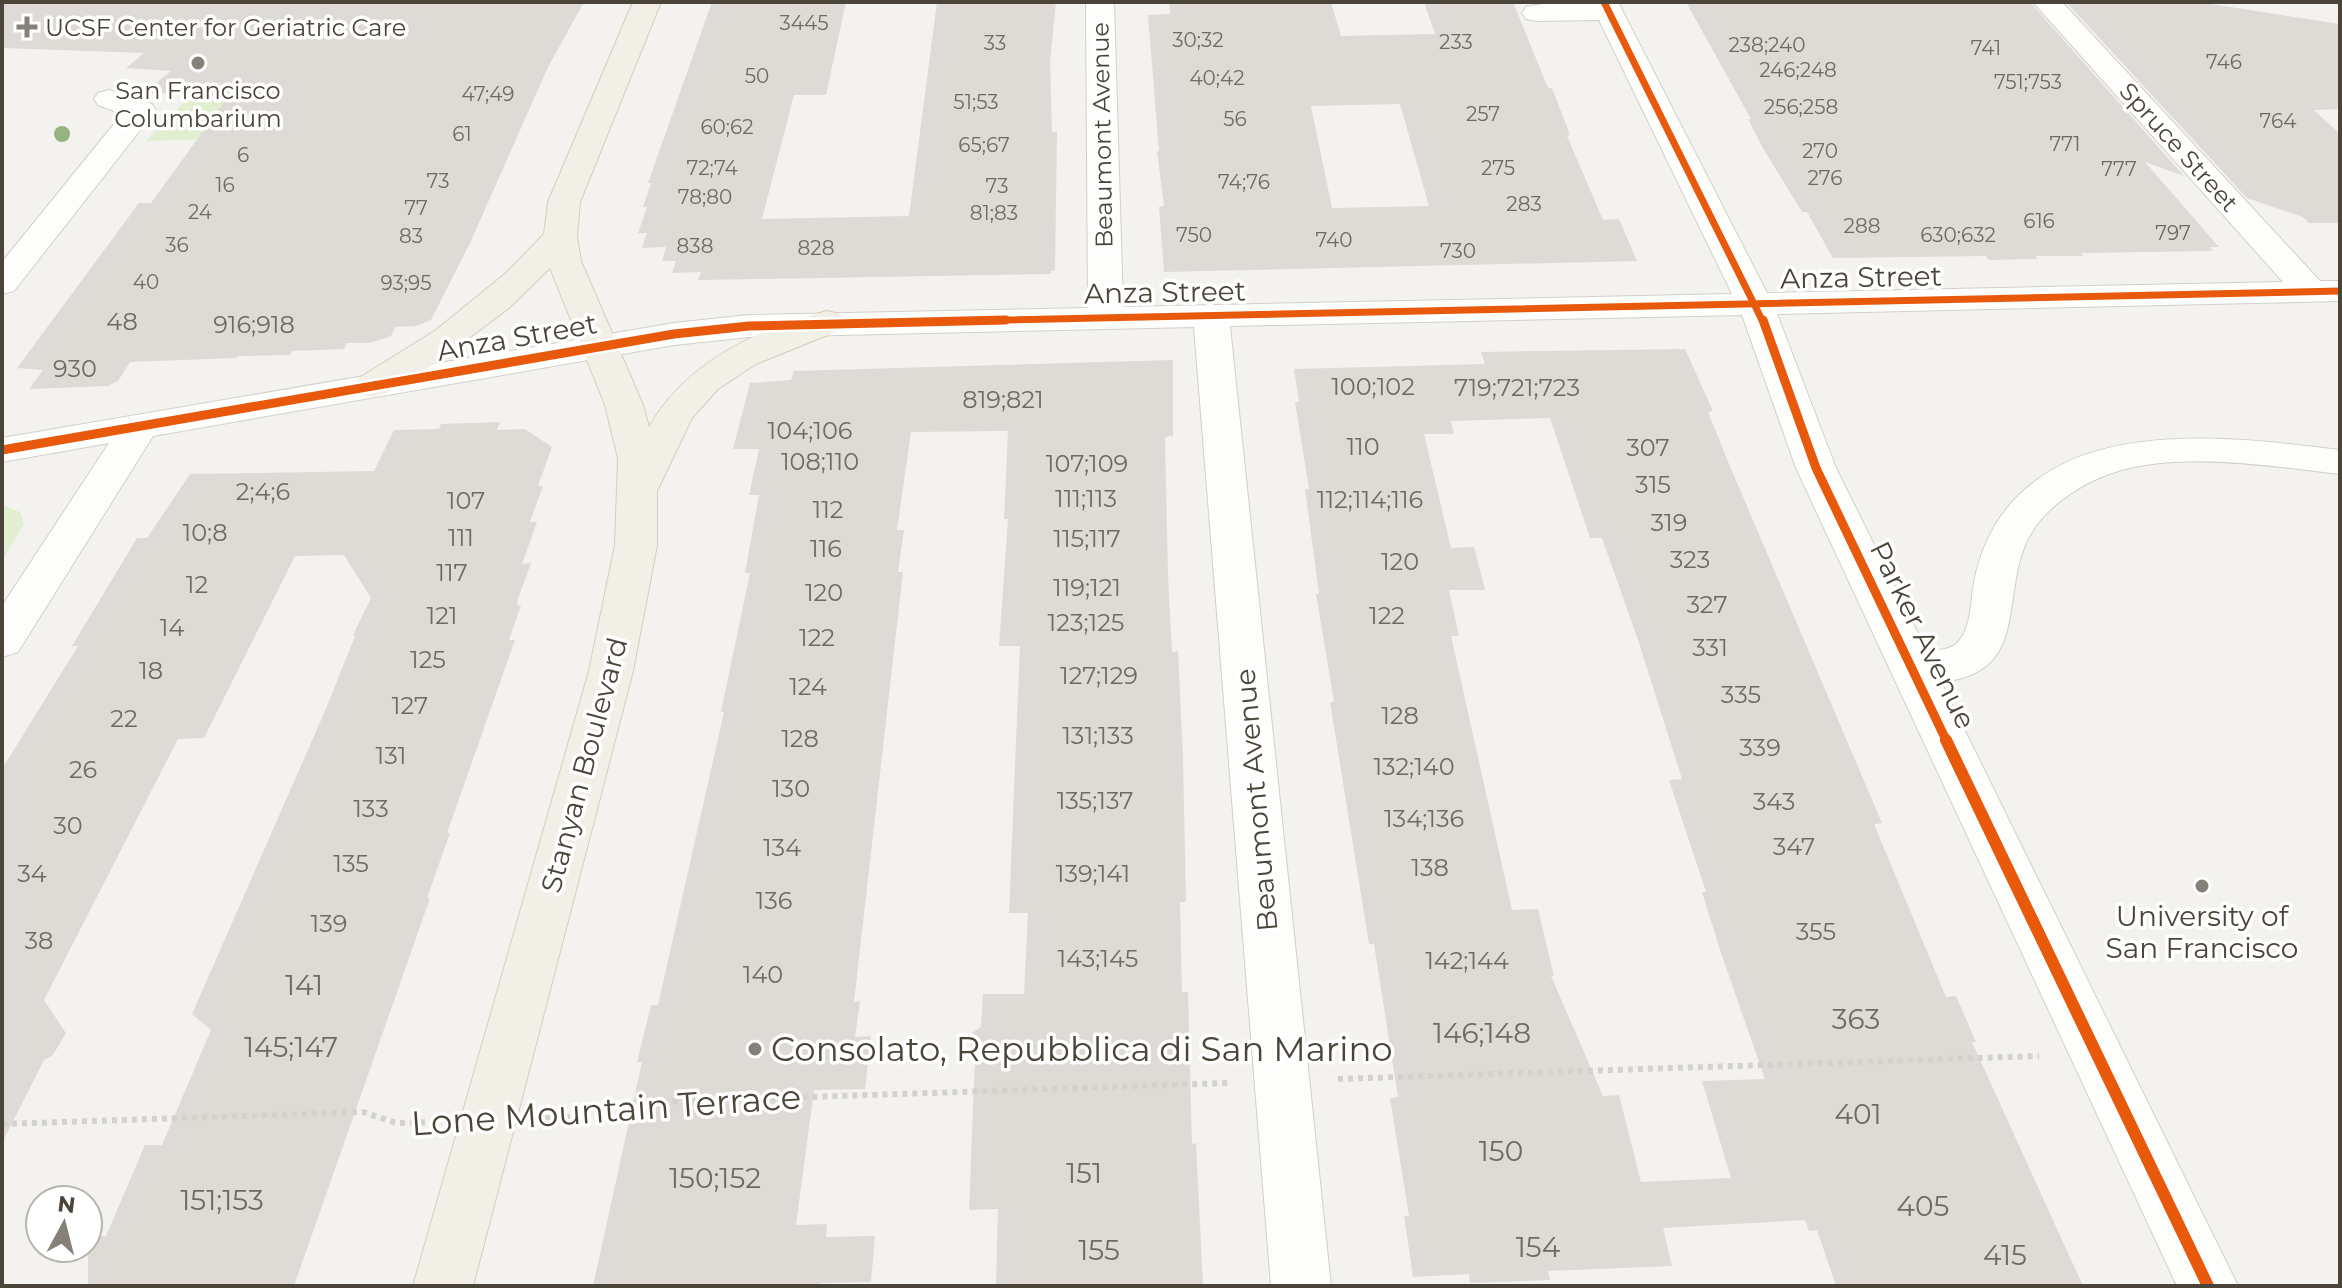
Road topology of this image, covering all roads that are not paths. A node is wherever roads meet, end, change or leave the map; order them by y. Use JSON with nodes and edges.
{"nodes":[{"id":1,"x":647,"y":2,"type":"edge"},
{"id":2,"x":1100,"y":2,"type":"edge"},
{"id":3,"x":2047,"y":2,"type":"edge"},
{"id":4,"x":1607,"y":7,"type":"edge"},
{"id":5,"x":1536,"y":13,"type":"dead end"},
{"id":6,"x":109,"y":99,"type":"dead end"},
{"id":7,"x":560,"y":242,"type":"junction"},
{"id":8,"x":2,"y":284,"type":"edge"},
{"id":9,"x":2325,"y":292,"type":"edge"},
{"id":10,"x":1755,"y":304,"type":"junction"},
{"id":11,"x":1211,"y":315,"type":"junction"},
{"id":12,"x":1106,"y":317,"type":"junction"},
{"id":13,"x":827,"y":322,"type":"junction"},
{"id":14,"x":599,"y":347,"type":"junction"},
{"id":15,"x":372,"y":386,"type":"junction"},
{"id":16,"x":140,"y":426,"type":"junction"},
{"id":17,"x":2,"y":450,"type":"edge"},
{"id":18,"x":2340,"y":462,"type":"edge"},
{"id":19,"x":639,"y":488,"type":"junction"},
{"id":20,"x":2,"y":641,"type":"edge"},
{"id":21,"x":1911,"y":666,"type":"junction"},
{"id":22,"x":443,"y":1286,"type":"edge"},
{"id":23,"x":1301,"y":1286,"type":"edge"},
{"id":24,"x":2208,"y":1286,"type":"edge"}],
"edges":[{"from":1,"to":7,"type":"main road","name":"Stanyan Boulevard"},
{"from":2,"to":12,"type":"street","name":"Beaumont Avenue"},
{"from":3,"to":9,"type":"street","name":"Spruce Street"},
{"from":4,"to":5,"type":"street"},
{"from":4,"to":10,"type":"street","name":"Parker Avenue"},
{"from":6,"to":8,"type":"street"},
{"from":7,"to":14,"type":"main road","name":"Stanyan Boulevard"},
{"from":7,"to":15,"type":"main road"},
{"from":9,"to":10,"type":"street","name":"Anza Street"},
{"from":10,"to":11,"type":"street","name":"Anza Street"},
{"from":10,"to":21,"type":"street","name":"Parker Avenue"},
{"from":11,"to":12,"type":"street","name":"Anza Street"},
{"from":11,"to":23,"type":"street","name":"Beaumont Avenue"},
{"from":12,"to":13,"type":"street","name":"Anza Street"},
{"from":13,"to":14,"type":"street","name":"Anza Street"},
{"from":13,"to":19,"type":"main road"},
{"from":14,"to":15,"type":"street","name":"Anza Street"},
{"from":14,"to":19,"type":"main road","name":"Stanyan Boulevard"},
{"from":15,"to":16,"type":"street","name":"Anza Street"},
{"from":16,"to":17,"type":"street","name":"Anza Street"},
{"from":16,"to":20,"type":"street"},
{"from":18,"to":21,"type":"street"},
{"from":19,"to":22,"type":"main road","name":"Stanyan Boulevard"},
{"from":21,"to":24,"type":"street","name":"Parker Avenue"}]}
